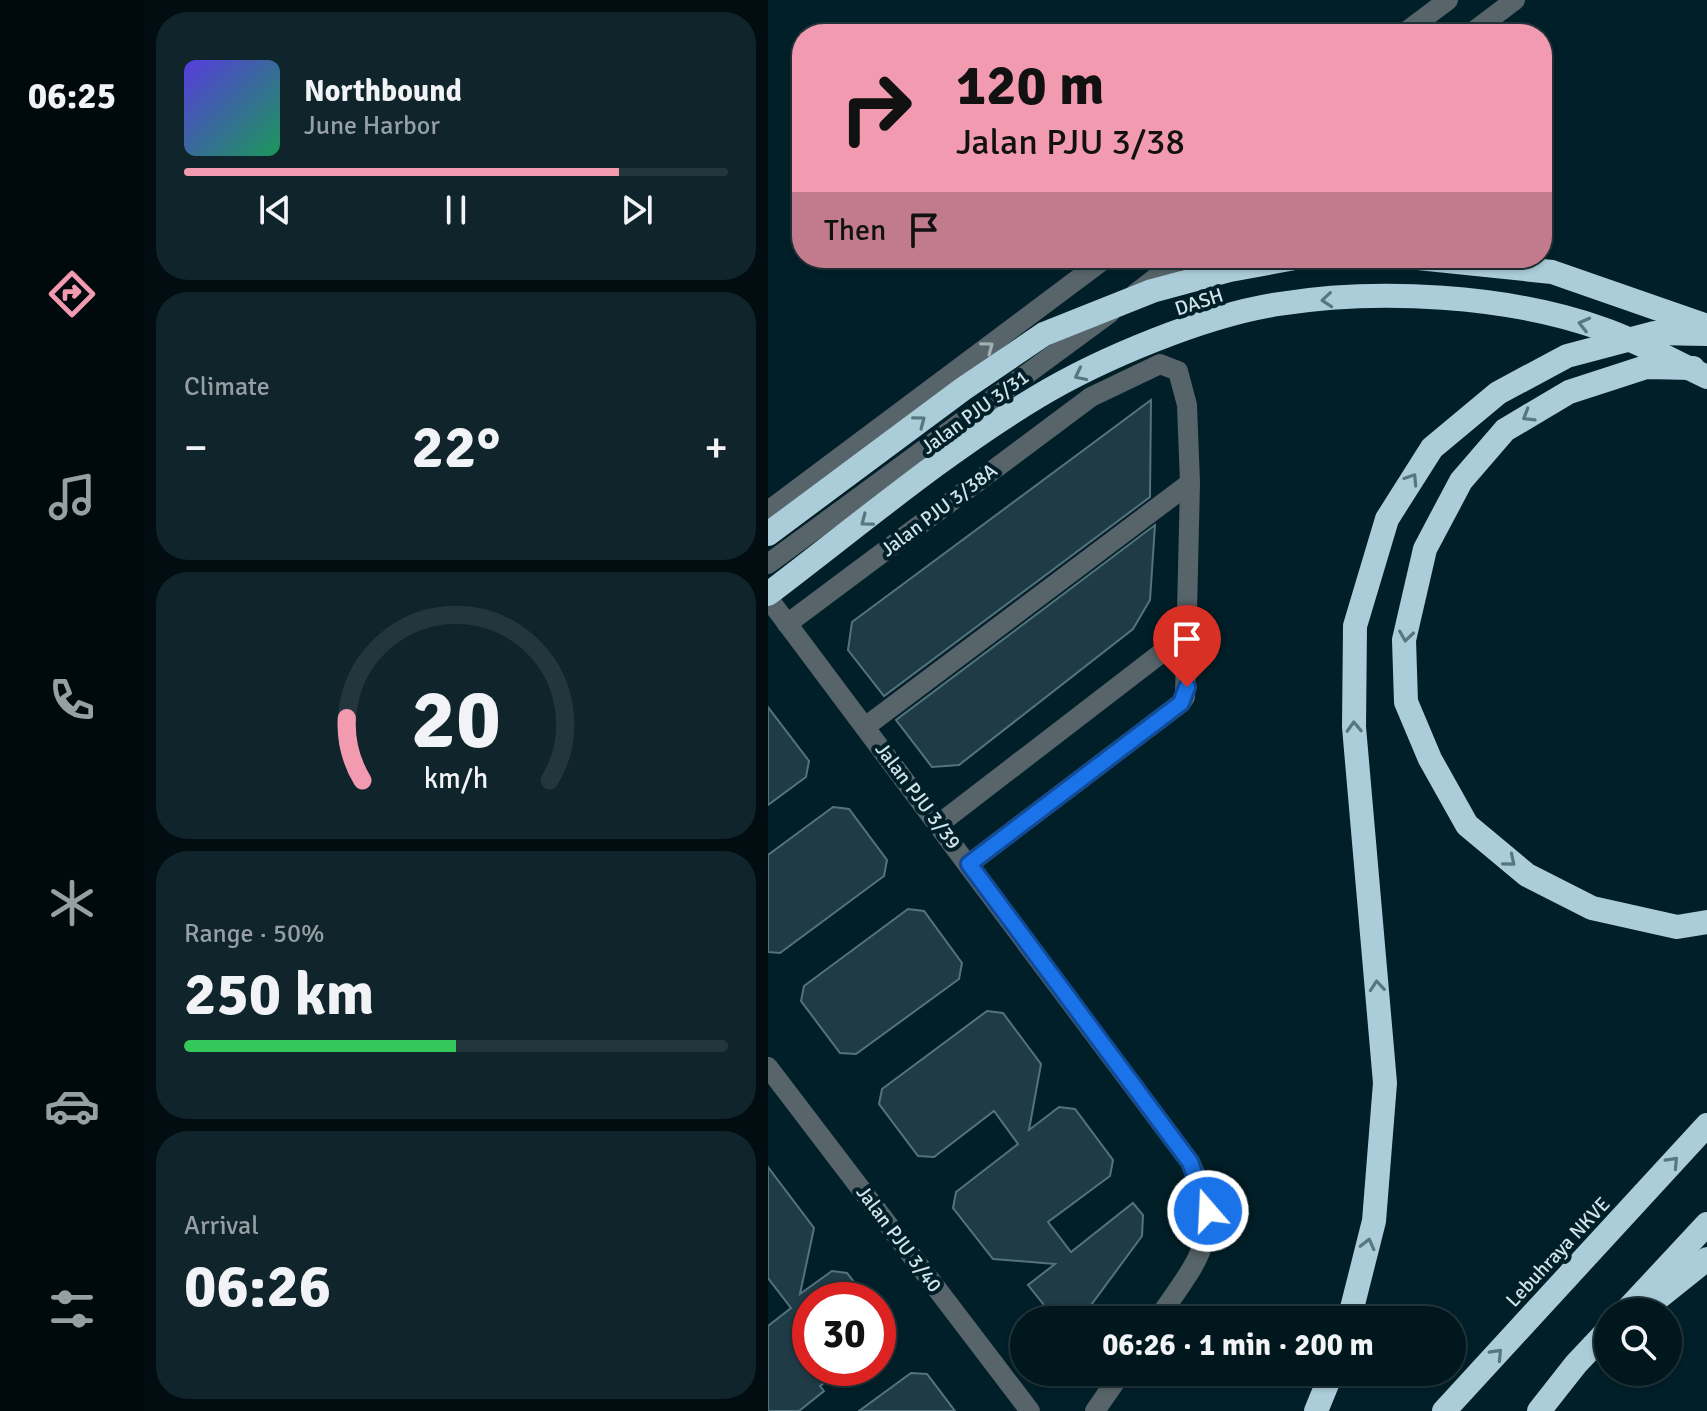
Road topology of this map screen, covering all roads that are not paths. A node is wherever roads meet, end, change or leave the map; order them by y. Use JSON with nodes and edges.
{"nodes":[{"id":1,"x":1448,"y":0,"type":"edge"},
{"id":2,"x":1515,"y":0,"type":"edge"},
{"id":3,"x":1416,"y":24,"type":"edge"},
{"id":4,"x":1483,"y":24,"type":"edge"},
{"id":5,"x":1093,"y":268,"type":"edge"},
{"id":6,"x":1168,"y":268,"type":"edge"},
{"id":7,"x":1241,"y":268,"type":"edge"},
{"id":8,"x":1514,"y":268,"type":"edge"},
{"id":9,"x":1707,"y":326,"type":"edge"},
{"id":10,"x":1707,"y":334,"type":"edge"},
{"id":11,"x":1707,"y":369,"type":"edge"},
{"id":12,"x":1707,"y":377,"type":"edge"},
{"id":13,"x":1190,"y":483,"type":"junction"},
{"id":14,"x":768,"y":511,"type":"edge"},
{"id":15,"x":768,"y":534,"type":"edge"},
{"id":16,"x":768,"y":564,"type":"edge"},
{"id":17,"x":768,"y":596,"type":"edge"},
{"id":18,"x":787,"y":624,"type":"junction"},
{"id":19,"x":1186,"y":634,"type":"junction"},
{"id":20,"x":865,"y":727,"type":"junction"},
{"id":21,"x":939,"y":824,"type":"junction"},
{"id":22,"x":969,"y":864,"type":"junction"},
{"id":23,"x":1707,"y":922,"type":"edge"},
{"id":24,"x":768,"y":1067,"type":"edge"},
{"id":25,"x":1707,"y":1125,"type":"edge"},
{"id":26,"x":1707,"y":1224,"type":"edge"},
{"id":27,"x":1707,"y":1259,"type":"edge"},
{"id":28,"x":1638,"y":1298,"type":"edge"},
{"id":29,"x":1658,"y":1298,"type":"edge"},
{"id":30,"x":1167,"y":1306,"type":"edge"},
{"id":31,"x":1353,"y":1306,"type":"edge"},
{"id":32,"x":1594,"y":1345,"type":"edge"},
{"id":33,"x":1594,"y":1349,"type":"edge"},
{"id":34,"x":1576,"y":1364,"type":"junction"},
{"id":35,"x":1112,"y":1386,"type":"edge"},
{"id":36,"x":1326,"y":1386,"type":"edge"},
{"id":37,"x":1030,"y":1411,"type":"edge"},
{"id":38,"x":1095,"y":1411,"type":"edge"},
{"id":39,"x":1316,"y":1411,"type":"edge"},
{"id":40,"x":1444,"y":1411,"type":"edge"},
{"id":41,"x":1539,"y":1411,"type":"edge"}],
"edges":[{"from":1,"to":3,"type":"street"},
{"from":2,"to":4,"type":"street"},
{"from":14,"to":5,"type":"street","one_way":true},
{"from":6,"to":16,"type":"street","name":"Jalan PJU 3/31"},
{"from":15,"to":7,"type":"highway","name":"DASH","one_way":true,"bridge":true},
{"from":8,"to":9,"type":"highway"},
{"from":31,"to":10,"type":"highway","one_way":true},
{"from":11,"to":23,"type":"highway","one_way":true},
{"from":12,"to":17,"type":"highway","name":"DASH","one_way":true,"bridge":true},
{"from":13,"to":18,"type":"street","name":"Jalan PJU 3/38A"},
{"from":13,"to":19,"type":"street"},
{"from":13,"to":20,"type":"street"},
{"from":17,"to":18,"type":"street","name":"Jalan PJU 3/39"},
{"from":18,"to":20,"type":"street","name":"Jalan PJU 3/39"},
{"from":19,"to":21,"type":"street"},
{"from":19,"to":22,"type":"street"},
{"from":20,"to":21,"type":"street","name":"Jalan PJU 3/39"},
{"from":21,"to":22,"type":"street","name":"Jalan PJU 3/39"},
{"from":22,"to":30,"type":"street","name":"Jalan PJU 3/39"},
{"from":24,"to":37,"type":"street","name":"Jalan PJU 3/40"},
{"from":40,"to":25,"type":"highway","name":"Lebuhraya NKVE","one_way":true},
{"from":26,"to":28,"type":"highway"},
{"from":27,"to":29,"type":"highway"},
{"from":32,"to":34,"type":"highway"},
{"from":33,"to":34,"type":"highway"},
{"from":34,"to":41,"type":"highway"},
{"from":35,"to":38,"type":"street"},
{"from":36,"to":39,"type":"highway"}]}
